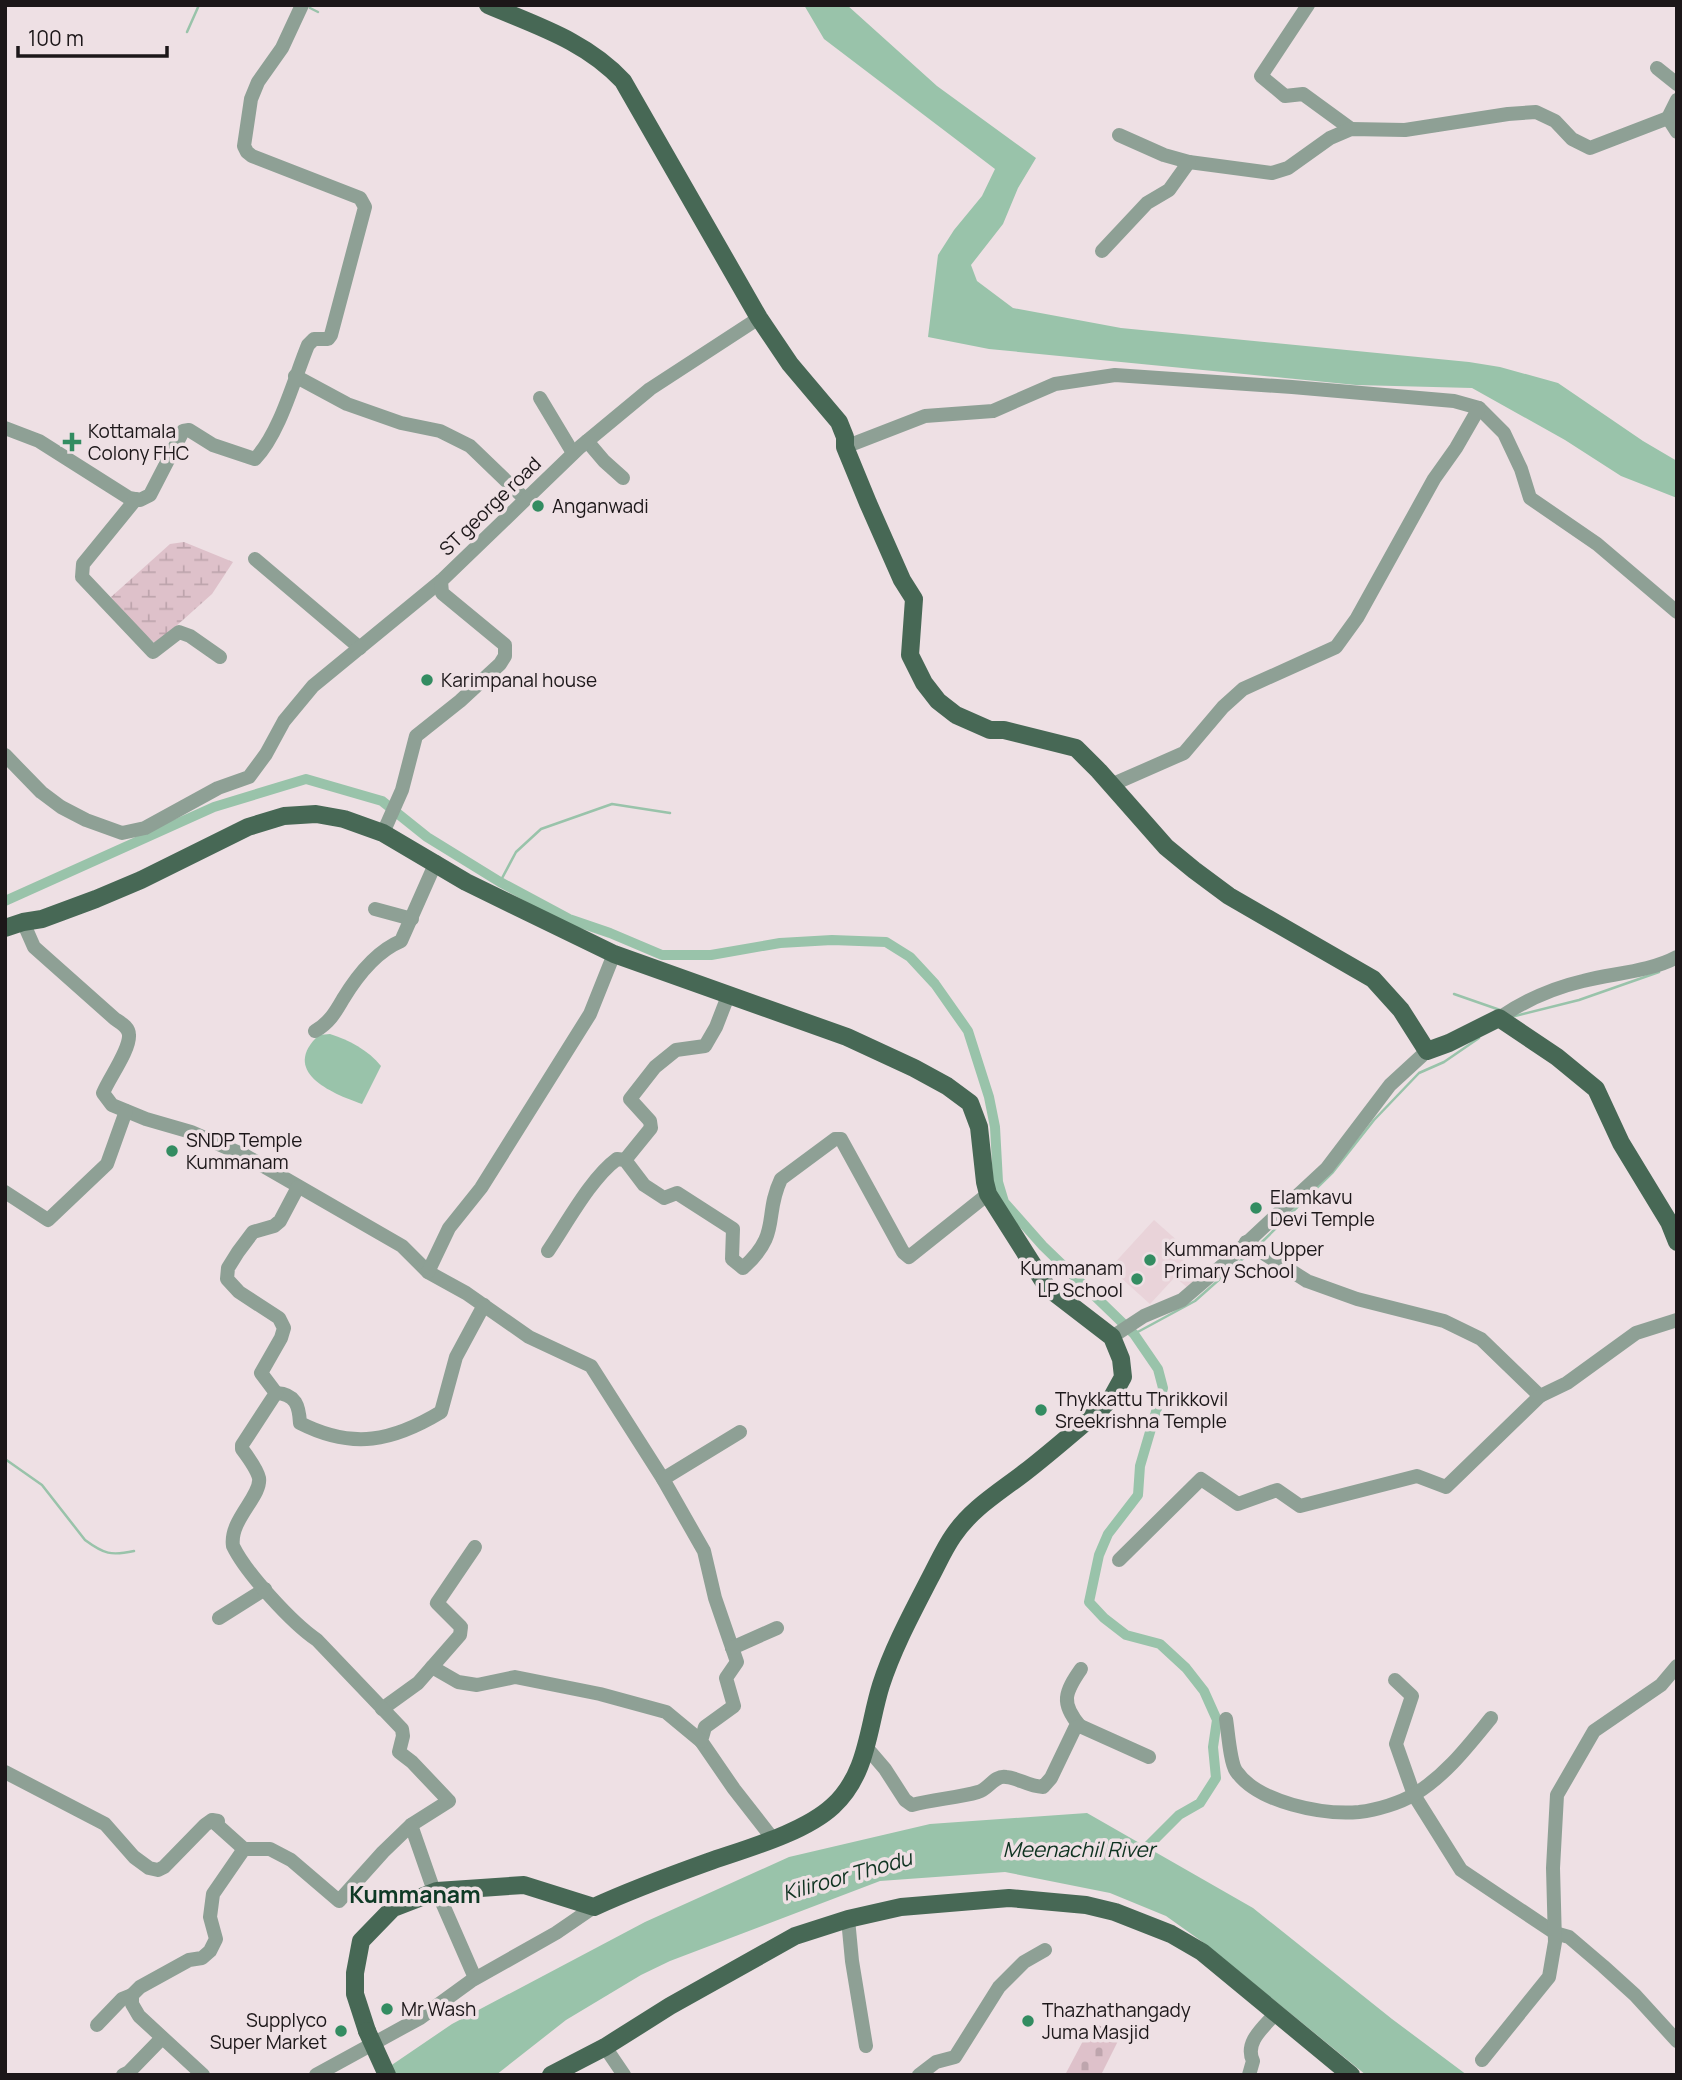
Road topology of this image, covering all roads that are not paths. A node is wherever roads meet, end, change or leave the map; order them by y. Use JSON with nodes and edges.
{"nodes":[{"id":1,"x":302,"y":5,"type":"edge"},
{"id":2,"x":488,"y":5,"type":"edge"},
{"id":3,"x":1308,"y":5,"type":"edge"},
{"id":4,"x":1657,"y":68,"type":"dead end"},
{"id":5,"x":1677,"y":84,"type":"edge"},
{"id":6,"x":1677,"y":100,"type":"edge"},
{"id":7,"x":1668,"y":118,"type":"junction"},
{"id":8,"x":1351,"y":129,"type":"junction"},
{"id":9,"x":1677,"y":132,"type":"edge"},
{"id":10,"x":1119,"y":135,"type":"dead end"},
{"id":11,"x":1189,"y":163,"type":"junction"},
{"id":12,"x":1102,"y":251,"type":"dead end"},
{"id":13,"x":758,"y":318,"type":"junction"},
{"id":14,"x":295,"y":376,"type":"junction"},
{"id":15,"x":540,"y":398,"type":"dead end"},
{"id":16,"x":1479,"y":408,"type":"junction"},
{"id":17,"x":5,"y":428,"type":"edge"},
{"id":18,"x":587,"y":441,"type":"junction"},
{"id":19,"x":845,"y":447,"type":"junction"},
{"id":20,"x":573,"y":453,"type":"junction"},
{"id":21,"x":623,"y":478,"type":"dead end"},
{"id":22,"x":136,"y":499,"type":"junction"},
{"id":23,"x":525,"y":499,"type":"junction"},
{"id":24,"x":255,"y":559,"type":"dead end"},
{"id":25,"x":441,"y":581,"type":"junction"},
{"id":26,"x":1677,"y":612,"type":"edge"},
{"id":27,"x":360,"y":648,"type":"junction"},
{"id":28,"x":220,"y":657,"type":"dead end"},
{"id":29,"x":5,"y":755,"type":"edge"},
{"id":30,"x":1111,"y":785,"type":"junction"},
{"id":31,"x":386,"y":828,"type":"junction"},
{"id":32,"x":436,"y":862,"type":"junction"},
{"id":33,"x":375,"y":909,"type":"dead end"},
{"id":34,"x":412,"y":919,"type":"junction"},
{"id":35,"x":23,"y":922,"type":"junction"},
{"id":36,"x":5,"y":928,"type":"edge"},
{"id":37,"x":614,"y":954,"type":"junction"},
{"id":38,"x":1677,"y":957,"type":"edge"},
{"id":39,"x":728,"y":996,"type":"junction"},
{"id":40,"x":1504,"y":1017,"type":"junction"},
{"id":41,"x":315,"y":1031,"type":"dead end"},
{"id":42,"x":1427,"y":1051,"type":"junction"},
{"id":43,"x":126,"y":1111,"type":"junction"},
{"id":44,"x":625,"y":1160,"type":"junction"},
{"id":45,"x":298,"y":1187,"type":"junction"},
{"id":46,"x":5,"y":1192,"type":"edge"},
{"id":47,"x":988,"y":1194,"type":"junction"},
{"id":48,"x":1246,"y":1242,"type":"junction"},
{"id":49,"x":1677,"y":1242,"type":"edge"},
{"id":50,"x":548,"y":1251,"type":"dead end"},
{"id":51,"x":428,"y":1272,"type":"junction"},
{"id":52,"x":484,"y":1305,"type":"junction"},
{"id":53,"x":1677,"y":1320,"type":"edge"},
{"id":54,"x":1116,"y":1334,"type":"junction"},
{"id":55,"x":276,"y":1393,"type":"junction"},
{"id":56,"x":1540,"y":1396,"type":"junction"},
{"id":57,"x":740,"y":1432,"type":"dead end"},
{"id":58,"x":663,"y":1479,"type":"junction"},
{"id":59,"x":475,"y":1547,"type":"dead end"},
{"id":60,"x":1119,"y":1560,"type":"dead end"},
{"id":61,"x":265,"y":1588,"type":"junction"},
{"id":62,"x":219,"y":1618,"type":"dead end"},
{"id":63,"x":777,"y":1628,"type":"dead end"},
{"id":64,"x":732,"y":1648,"type":"junction"},
{"id":65,"x":1677,"y":1665,"type":"edge"},
{"id":66,"x":432,"y":1667,"type":"junction"},
{"id":67,"x":1081,"y":1669,"type":"dead end"},
{"id":68,"x":1395,"y":1679,"type":"dead end"},
{"id":69,"x":382,"y":1709,"type":"junction"},
{"id":70,"x":1491,"y":1718,"type":"dead end"},
{"id":71,"x":1226,"y":1719,"type":"dead end"},
{"id":72,"x":1080,"y":1726,"type":"junction"},
{"id":73,"x":701,"y":1741,"type":"junction"},
{"id":74,"x":867,"y":1748,"type":"junction"},
{"id":75,"x":1149,"y":1757,"type":"dead end"},
{"id":76,"x":5,"y":1772,"type":"edge"},
{"id":77,"x":1414,"y":1795,"type":"junction"},
{"id":78,"x":411,"y":1825,"type":"junction"},
{"id":79,"x":773,"y":1839,"type":"junction"},
{"id":80,"x":244,"y":1849,"type":"junction"},
{"id":81,"x":436,"y":1891,"type":"junction"},
{"id":82,"x":594,"y":1907,"type":"junction"},
{"id":83,"x":848,"y":1919,"type":"junction"},
{"id":84,"x":1555,"y":1933,"type":"junction"},
{"id":85,"x":1045,"y":1950,"type":"dead end"},
{"id":86,"x":475,"y":1978,"type":"junction"},
{"id":87,"x":132,"y":1996,"type":"junction"},
{"id":88,"x":1276,"y":2013,"type":"junction"},
{"id":89,"x":97,"y":2025,"type":"dead end"},
{"id":90,"x":162,"y":2038,"type":"junction"},
{"id":91,"x":1677,"y":2041,"type":"edge"},
{"id":92,"x":866,"y":2046,"type":"dead end"},
{"id":93,"x":605,"y":2047,"type":"junction"},
{"id":94,"x":1482,"y":2060,"type":"dead end"},
{"id":95,"x":123,"y":2075,"type":"edge"},
{"id":96,"x":203,"y":2075,"type":"edge"},
{"id":97,"x":316,"y":2075,"type":"edge"},
{"id":98,"x":387,"y":2075,"type":"edge"},
{"id":99,"x":551,"y":2075,"type":"edge"},
{"id":100,"x":624,"y":2075,"type":"edge"},
{"id":101,"x":919,"y":2075,"type":"edge"},
{"id":102,"x":1249,"y":2075,"type":"edge"},
{"id":103,"x":1351,"y":2075,"type":"edge"}],
"edges":[{"from":1,"to":14,"type":"street"},
{"from":2,"to":13,"type":"main road"},
{"from":3,"to":8,"type":"street"},
{"from":4,"to":5,"type":"street"},
{"from":6,"to":7,"type":"street"},
{"from":7,"to":8,"type":"street"},
{"from":7,"to":9,"type":"street"},
{"from":8,"to":11,"type":"street"},
{"from":10,"to":11,"type":"street"},
{"from":11,"to":12,"type":"street"},
{"from":13,"to":18,"type":"street","name":"ST george road"},
{"from":13,"to":19,"type":"main road"},
{"from":14,"to":22,"type":"street"},
{"from":14,"to":23,"type":"street"},
{"from":15,"to":20,"type":"street"},
{"from":16,"to":19,"type":"street"},
{"from":16,"to":26,"type":"street"},
{"from":16,"to":30,"type":"street"},
{"from":17,"to":22,"type":"street"},
{"from":18,"to":20,"type":"street","name":"ST george road"},
{"from":18,"to":21,"type":"street"},
{"from":19,"to":30,"type":"main road"},
{"from":20,"to":23,"type":"street","name":"ST george road"},
{"from":22,"to":28,"type":"street"},
{"from":23,"to":25,"type":"street","name":"ST george road"},
{"from":24,"to":27,"type":"street"},
{"from":25,"to":27,"type":"street"},
{"from":25,"to":31,"type":"street","name":"ST george road"},
{"from":27,"to":29,"type":"street"},
{"from":30,"to":42,"type":"main road"},
{"from":31,"to":32,"type":"main road"},
{"from":31,"to":35,"type":"main road"},
{"from":32,"to":34,"type":"street"},
{"from":32,"to":37,"type":"main road"},
{"from":33,"to":34,"type":"street"},
{"from":34,"to":41,"type":"street"},
{"from":35,"to":36,"type":"main road"},
{"from":35,"to":43,"type":"street"},
{"from":37,"to":39,"type":"main road"},
{"from":37,"to":51,"type":"street"},
{"from":38,"to":40,"type":"street"},
{"from":39,"to":44,"type":"street"},
{"from":39,"to":47,"type":"main road"},
{"from":40,"to":42,"type":"main road"},
{"from":40,"to":49,"type":"main road"},
{"from":42,"to":48,"type":"street"},
{"from":43,"to":45,"type":"street"},
{"from":43,"to":46,"type":"street"},
{"from":44,"to":47,"type":"street"},
{"from":44,"to":50,"type":"street"},
{"from":45,"to":51,"type":"street"},
{"from":45,"to":55,"type":"street"},
{"from":47,"to":54,"type":"main road"},
{"from":48,"to":54,"type":"street"},
{"from":48,"to":56,"type":"street"},
{"from":51,"to":52,"type":"street"},
{"from":52,"to":55,"type":"street"},
{"from":52,"to":58,"type":"street"},
{"from":53,"to":56,"type":"street"},
{"from":54,"to":74,"type":"main road"},
{"from":55,"to":61,"type":"street"},
{"from":56,"to":60,"type":"street"},
{"from":57,"to":58,"type":"street"},
{"from":58,"to":64,"type":"street"},
{"from":59,"to":66,"type":"street"},
{"from":61,"to":62,"type":"street"},
{"from":61,"to":69,"type":"street"},
{"from":63,"to":64,"type":"street"},
{"from":64,"to":73,"type":"street"},
{"from":65,"to":84,"type":"street"},
{"from":66,"to":69,"type":"street"},
{"from":66,"to":73,"type":"street"},
{"from":67,"to":72,"type":"street"},
{"from":68,"to":77,"type":"street"},
{"from":69,"to":78,"type":"street"},
{"from":70,"to":77,"type":"street"},
{"from":71,"to":77,"type":"street"},
{"from":72,"to":74,"type":"street"},
{"from":72,"to":75,"type":"street"},
{"from":73,"to":79,"type":"street"},
{"from":74,"to":79,"type":"main road"},
{"from":76,"to":80,"type":"street"},
{"from":77,"to":84,"type":"street"},
{"from":78,"to":80,"type":"street"},
{"from":78,"to":81,"type":"street"},
{"from":79,"to":82,"type":"main road"},
{"from":80,"to":87,"type":"street"},
{"from":81,"to":82,"type":"main road"},
{"from":81,"to":86,"type":"street"},
{"from":81,"to":98,"type":"main road","bridge":true},
{"from":82,"to":86,"type":"street"},
{"from":83,"to":88,"type":"main road"},
{"from":83,"to":92,"type":"street"},
{"from":83,"to":93,"type":"main road"},
{"from":84,"to":91,"type":"street"},
{"from":84,"to":94,"type":"street"},
{"from":85,"to":101,"type":"street"},
{"from":86,"to":97,"type":"street"},
{"from":87,"to":89,"type":"street"},
{"from":87,"to":90,"type":"street"},
{"from":88,"to":102,"type":"street"},
{"from":88,"to":103,"type":"main road"},
{"from":90,"to":95,"type":"street"},
{"from":90,"to":96,"type":"street"},
{"from":93,"to":99,"type":"main road"},
{"from":93,"to":100,"type":"street"}]}
